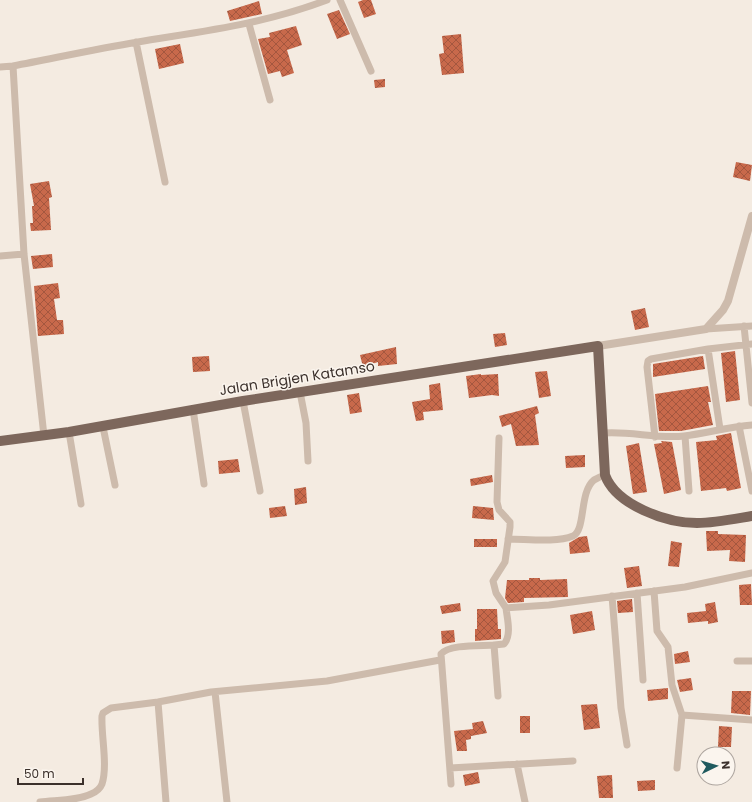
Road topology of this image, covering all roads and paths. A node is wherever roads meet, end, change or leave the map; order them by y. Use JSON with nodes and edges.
{"nodes":[{"id":1,"x":327,"y":0,"type":"edge"},
{"id":2,"x":340,"y":0,"type":"edge"},
{"id":3,"x":249,"y":24,"type":"junction"},
{"id":4,"x":136,"y":42,"type":"junction"},
{"id":5,"x":13,"y":66,"type":"junction"},
{"id":6,"x":0,"y":67,"type":"edge"},
{"id":7,"x":371,"y":71,"type":"dead end"},
{"id":8,"x":270,"y":100,"type":"dead end"},
{"id":9,"x":165,"y":182,"type":"dead end"},
{"id":10,"x":752,"y":216,"type":"edge"},
{"id":11,"x":24,"y":254,"type":"junction"},
{"id":12,"x":0,"y":256,"type":"edge"},
{"id":13,"x":744,"y":326,"type":"junction"},
{"id":14,"x":752,"y":326,"type":"edge"},
{"id":15,"x":706,"y":329,"type":"junction"},
{"id":16,"x":748,"y":344,"type":"edge"},
{"id":17,"x":598,"y":346,"type":"junction"},
{"id":18,"x":708,"y":349,"type":"junction"},
{"id":19,"x":751,"y":377,"type":"edge"},
{"id":20,"x":300,"y":392,"type":"junction"},
{"id":21,"x":243,"y":401,"type":"junction"},
{"id":22,"x":752,"y":403,"type":"edge"},
{"id":23,"x":194,"y":409,"type":"junction"},
{"id":24,"x":752,"y":425,"type":"edge"},
{"id":25,"x":739,"y":426,"type":"junction"},
{"id":26,"x":103,"y":427,"type":"junction"},
{"id":27,"x":720,"y":429,"type":"junction"},
{"id":28,"x":69,"y":432,"type":"junction"},
{"id":29,"x":604,"y":433,"type":"junction"},
{"id":30,"x":44,"y":436,"type":"junction"},
{"id":31,"x":685,"y":436,"type":"junction"},
{"id":32,"x":655,"y":437,"type":"junction"},
{"id":33,"x":499,"y":438,"type":"dead end"},
{"id":34,"x":0,"y":441,"type":"edge"},
{"id":35,"x":308,"y":461,"type":"dead end"},
{"id":36,"x":605,"y":475,"type":"junction"},
{"id":37,"x":204,"y":484,"type":"dead end"},
{"id":38,"x":115,"y":485,"type":"dead end"},
{"id":39,"x":260,"y":491,"type":"dead end"},
{"id":40,"x":689,"y":491,"type":"dead end"},
{"id":41,"x":752,"y":491,"type":"edge"},
{"id":42,"x":81,"y":504,"type":"dead end"},
{"id":43,"x":752,"y":516,"type":"edge"},
{"id":44,"x":508,"y":539,"type":"junction"},
{"id":45,"x":752,"y":573,"type":"edge"},
{"id":46,"x":654,"y":591,"type":"junction"},
{"id":47,"x":637,"y":593,"type":"junction"},
{"id":48,"x":612,"y":596,"type":"junction"},
{"id":49,"x":506,"y":608,"type":"junction"},
{"id":50,"x":494,"y":645,"type":"junction"},
{"id":51,"x":440,"y":660,"type":"junction"},
{"id":52,"x":737,"y":661,"type":"dead end"},
{"id":53,"x":752,"y":661,"type":"edge"},
{"id":54,"x":643,"y":680,"type":"dead end"},
{"id":55,"x":216,"y":692,"type":"junction"},
{"id":56,"x":498,"y":696,"type":"dead end"},
{"id":57,"x":158,"y":702,"type":"junction"},
{"id":58,"x":682,"y":716,"type":"junction"},
{"id":59,"x":752,"y":720,"type":"edge"},
{"id":60,"x":627,"y":745,"type":"dead end"},
{"id":61,"x":573,"y":761,"type":"dead end"},
{"id":62,"x":517,"y":764,"type":"junction"},
{"id":63,"x":450,"y":768,"type":"junction"},
{"id":64,"x":677,"y":768,"type":"dead end"},
{"id":65,"x":450,"y":784,"type":"dead end"},
{"id":66,"x":69,"y":800,"type":"edge"},
{"id":67,"x":40,"y":802,"type":"edge"},
{"id":68,"x":166,"y":802,"type":"edge"},
{"id":69,"x":227,"y":802,"type":"edge"},
{"id":70,"x":525,"y":802,"type":"edge"}],
"edges":[{"from":1,"to":3,"type":"street"},
{"from":2,"to":7,"type":"street"},
{"from":3,"to":4,"type":"street"},
{"from":3,"to":8,"type":"street"},
{"from":4,"to":5,"type":"street"},
{"from":4,"to":9,"type":"street"},
{"from":5,"to":6,"type":"street"},
{"from":5,"to":11,"type":"street"},
{"from":10,"to":15,"type":"street"},
{"from":11,"to":12,"type":"street"},
{"from":11,"to":30,"type":"street"},
{"from":13,"to":14,"type":"street"},
{"from":13,"to":15,"type":"street"},
{"from":13,"to":16,"type":"street"},
{"from":15,"to":17,"type":"street"},
{"from":16,"to":18,"type":"street"},
{"from":16,"to":19,"type":"street"},
{"from":17,"to":20,"type":"main road","name":"Jalan Brigjen Katamso"},
{"from":17,"to":29,"type":"main road"},
{"from":18,"to":27,"type":"street"},
{"from":18,"to":32,"type":"street"},
{"from":19,"to":22,"type":"street"},
{"from":20,"to":21,"type":"main road","name":"Jalan Brigjen Katamso"},
{"from":20,"to":35,"type":"street"},
{"from":21,"to":23,"type":"main road","name":"Jalan Brigjen Katamso"},
{"from":21,"to":39,"type":"street"},
{"from":23,"to":26,"type":"main road","name":"Jalan Brigjen Katamso"},
{"from":23,"to":37,"type":"street"},
{"from":24,"to":25,"type":"street"},
{"from":25,"to":27,"type":"street"},
{"from":25,"to":41,"type":"street"},
{"from":26,"to":28,"type":"main road","name":"Jalan Brigjen Katamso"},
{"from":26,"to":38,"type":"street"},
{"from":27,"to":31,"type":"street"},
{"from":28,"to":30,"type":"main road","name":"Jalan Brigjen Katamso"},
{"from":28,"to":42,"type":"street"},
{"from":29,"to":32,"type":"street"},
{"from":29,"to":36,"type":"main road"},
{"from":30,"to":34,"type":"main road","name":"Jalan Brigjen Katamso"},
{"from":31,"to":32,"type":"street"},
{"from":31,"to":40,"type":"street"},
{"from":33,"to":44,"type":"street"},
{"from":36,"to":43,"type":"main road"},
{"from":36,"to":44,"type":"street"},
{"from":44,"to":49,"type":"street"},
{"from":45,"to":46,"type":"street"},
{"from":46,"to":47,"type":"street"},
{"from":46,"to":58,"type":"street"},
{"from":47,"to":48,"type":"street"},
{"from":47,"to":54,"type":"street"},
{"from":48,"to":49,"type":"street"},
{"from":48,"to":60,"type":"street"},
{"from":49,"to":50,"type":"street"},
{"from":50,"to":51,"type":"street"},
{"from":50,"to":56,"type":"street"},
{"from":51,"to":55,"type":"street"},
{"from":51,"to":63,"type":"street"},
{"from":52,"to":53,"type":"street"},
{"from":55,"to":57,"type":"street"},
{"from":55,"to":69,"type":"street"},
{"from":57,"to":66,"type":"street"},
{"from":57,"to":68,"type":"street"},
{"from":58,"to":59,"type":"street"},
{"from":58,"to":64,"type":"street"},
{"from":61,"to":62,"type":"street"},
{"from":62,"to":63,"type":"street"},
{"from":62,"to":70,"type":"street"},
{"from":63,"to":65,"type":"street"},
{"from":66,"to":67,"type":"street"}]}
